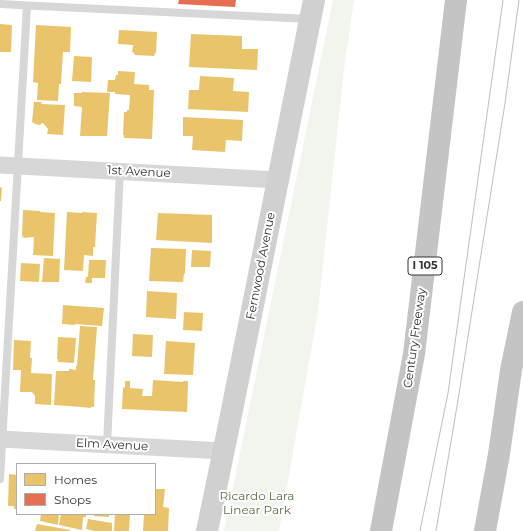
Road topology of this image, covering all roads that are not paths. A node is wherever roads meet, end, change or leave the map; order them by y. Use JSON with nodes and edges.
{"nodes":[{"id":1,"x":456,"y":0,"type":"edge"},
{"id":2,"x":38,"y":3,"type":"edge"},
{"id":3,"x":0,"y":4,"type":"edge"},
{"id":4,"x":27,"y":6,"type":"junction"},
{"id":5,"x":312,"y":9,"type":"edge"},
{"id":6,"x":0,"y":165,"type":"edge"},
{"id":7,"x":18,"y":166,"type":"junction"},
{"id":8,"x":120,"y":171,"type":"junction"},
{"id":9,"x":278,"y":180,"type":"junction"},
{"id":10,"x":523,"y":312,"type":"edge"},
{"id":11,"x":1,"y":439,"type":"edge"},
{"id":12,"x":107,"y":445,"type":"junction"},
{"id":13,"x":223,"y":451,"type":"junction"},
{"id":14,"x":0,"y":479,"type":"edge"},
{"id":15,"x":207,"y":531,"type":"edge"},
{"id":16,"x":381,"y":531,"type":"edge"},
{"id":17,"x":485,"y":531,"type":"edge"}],
"edges":[{"from":1,"to":16,"type":"highway","name":"Century Freeway","number":"I 105"},
{"from":2,"to":4,"type":"lane"},
{"from":2,"to":5,"type":"lane"},
{"from":3,"to":4,"type":"lane"},
{"from":4,"to":7,"type":"lane"},
{"from":5,"to":9,"type":"street","name":"Fernwood Avenue"},
{"from":6,"to":7,"type":"street","name":"1st Avenue"},
{"from":7,"to":8,"type":"street","name":"1st Avenue"},
{"from":7,"to":11,"type":"lane"},
{"from":8,"to":9,"type":"street","name":"1st Avenue"},
{"from":8,"to":12,"type":"lane"},
{"from":9,"to":13,"type":"street","name":"Fernwood Avenue"},
{"from":10,"to":17,"type":"highway"},
{"from":11,"to":12,"type":"street","name":"Elm Avenue"},
{"from":11,"to":14,"type":"lane"},
{"from":12,"to":13,"type":"street","name":"Elm Avenue"},
{"from":13,"to":15,"type":"street","name":"Fernwood Avenue"}]}
